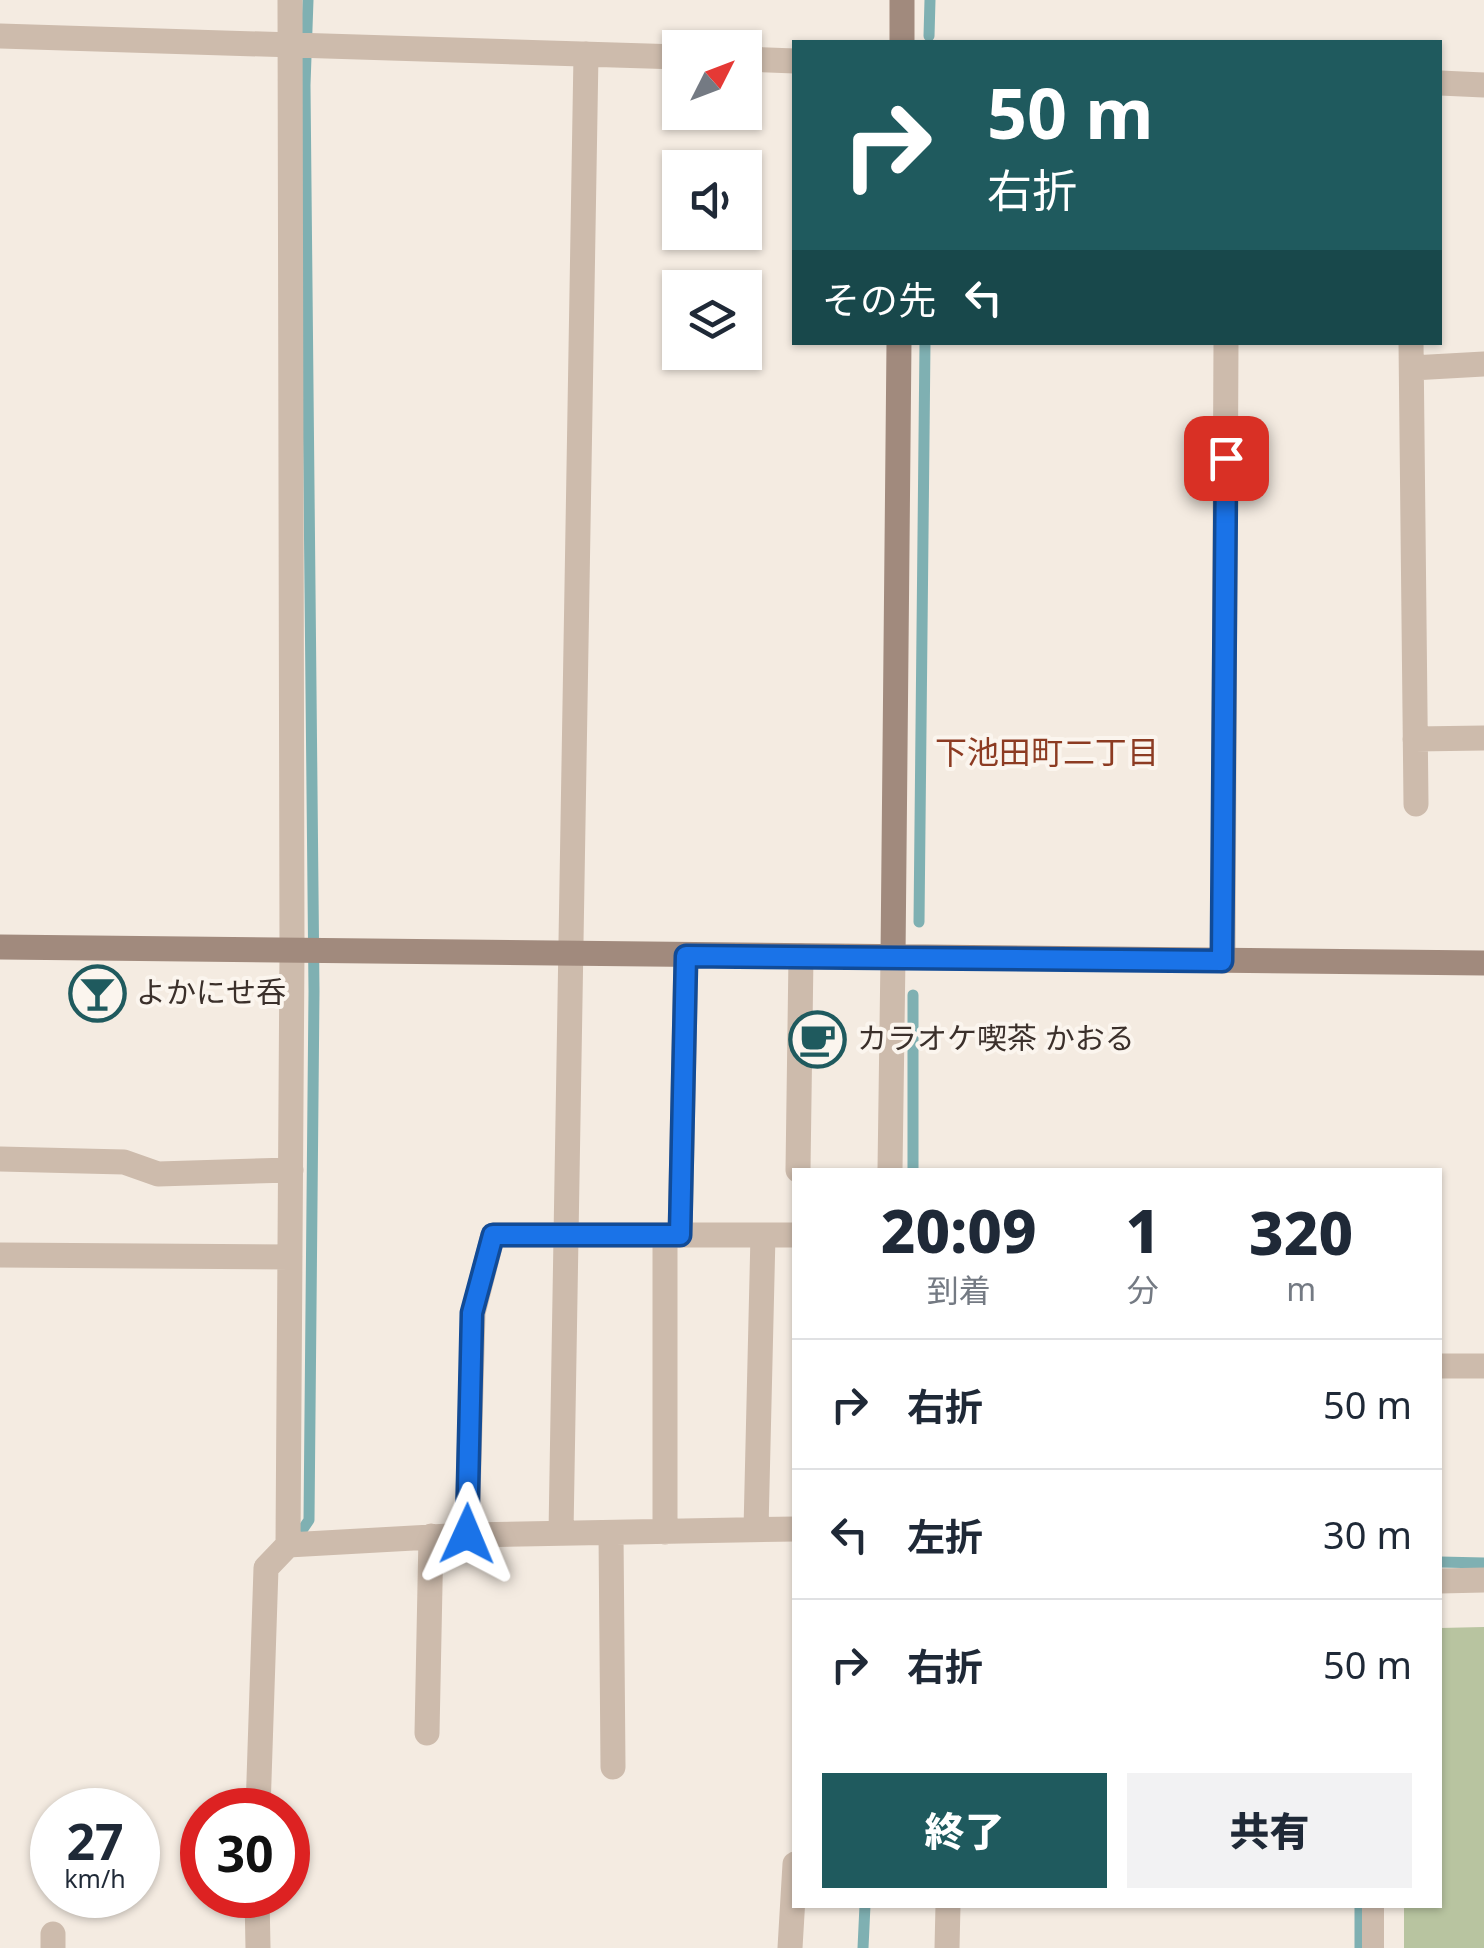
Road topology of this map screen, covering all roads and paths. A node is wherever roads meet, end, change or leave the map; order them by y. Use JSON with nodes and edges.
{"nodes":[{"id":1,"x":290,"y":0,"type":"edge"},
{"id":2,"x":902,"y":0,"type":"edge"},
{"id":3,"x":0,"y":36,"type":"edge"},
{"id":4,"x":902,"y":40,"type":"edge"},
{"id":5,"x":291,"y":43,"type":"junction"},
{"id":6,"x":586,"y":54,"type":"junction"},
{"id":7,"x":662,"y":56,"type":"edge"},
{"id":8,"x":762,"y":60,"type":"edge"},
{"id":9,"x":792,"y":61,"type":"edge"},
{"id":10,"x":1442,"y":83,"type":"edge"},
{"id":11,"x":1484,"y":85,"type":"edge"},
{"id":12,"x":899,"y":345,"type":"edge"},
{"id":13,"x":1226,"y":345,"type":"edge"},
{"id":14,"x":1412,"y":355,"type":"edge"},
{"id":15,"x":1484,"y":364,"type":"edge"},
{"id":16,"x":1484,"y":738,"type":"edge"},
{"id":17,"x":1415,"y":739,"type":"junction"},
{"id":18,"x":1416,"y":804,"type":"dead end"},
{"id":19,"x":0,"y":948,"type":"edge"},
{"id":20,"x":292,"y":951,"type":"junction"},
{"id":21,"x":570,"y":954,"type":"junction"},
{"id":22,"x":686,"y":956,"type":"junction"},
{"id":23,"x":801,"y":956,"type":"junction"},
{"id":24,"x":892,"y":958,"type":"junction"},
{"id":25,"x":1222,"y":961,"type":"junction"},
{"id":26,"x":1484,"y":964,"type":"edge"},
{"id":27,"x":0,"y":1160,"type":"edge"},
{"id":28,"x":798,"y":1168,"type":"edge"},
{"id":29,"x":890,"y":1168,"type":"edge"},
{"id":30,"x":291,"y":1170,"type":"junction"},
{"id":31,"x":566,"y":1235,"type":"junction"},
{"id":32,"x":672,"y":1235,"type":"junction"},
{"id":33,"x":763,"y":1235,"type":"junction"},
{"id":34,"x":792,"y":1235,"type":"edge"},
{"id":35,"x":0,"y":1255,"type":"edge"},
{"id":36,"x":290,"y":1257,"type":"junction"},
{"id":37,"x":1442,"y":1366,"type":"edge"},
{"id":38,"x":1484,"y":1366,"type":"edge"},
{"id":39,"x":756,"y":1529,"type":"junction"},
{"id":40,"x":792,"y":1529,"type":"edge"},
{"id":41,"x":611,"y":1532,"type":"junction"},
{"id":42,"x":665,"y":1532,"type":"junction"},
{"id":43,"x":561,"y":1533,"type":"junction"},
{"id":44,"x":467,"y":1534,"type":"junction"},
{"id":45,"x":431,"y":1536,"type":"junction"},
{"id":46,"x":288,"y":1545,"type":"junction"},
{"id":47,"x":1484,"y":1580,"type":"edge"},
{"id":48,"x":1442,"y":1581,"type":"edge"},
{"id":49,"x":427,"y":1732,"type":"dead end"},
{"id":50,"x":612,"y":1767,"type":"dead end"},
{"id":51,"x":259,"y":1788,"type":"edge"},
{"id":52,"x":792,"y":1908,"type":"edge"},
{"id":53,"x":948,"y":1908,"type":"edge"},
{"id":54,"x":1373,"y":1908,"type":"edge"},
{"id":55,"x":257,"y":1918,"type":"edge"},
{"id":56,"x":258,"y":1948,"type":"edge"},
{"id":57,"x":790,"y":1948,"type":"edge"},
{"id":58,"x":946,"y":1948,"type":"edge"},
{"id":59,"x":1373,"y":1948,"type":"edge"}],
"edges":[{"from":1,"to":5,"type":"street"},
{"from":2,"to":4,"type":"street"},
{"from":3,"to":5,"type":"street"},
{"from":5,"to":6,"type":"street"},
{"from":5,"to":20,"type":"street"},
{"from":6,"to":7,"type":"street"},
{"from":6,"to":21,"type":"street"},
{"from":8,"to":9,"type":"street"},
{"from":10,"to":11,"type":"street"},
{"from":12,"to":24,"type":"street"},
{"from":13,"to":25,"type":"street"},
{"from":14,"to":15,"type":"street"},
{"from":14,"to":17,"type":"street"},
{"from":16,"to":17,"type":"street"},
{"from":17,"to":18,"type":"street"},
{"from":19,"to":20,"type":"street"},
{"from":20,"to":21,"type":"street"},
{"from":20,"to":30,"type":"street"},
{"from":21,"to":22,"type":"street"},
{"from":21,"to":31,"type":"street"},
{"from":22,"to":23,"type":"street"},
{"from":22,"to":32,"type":"street"},
{"from":23,"to":24,"type":"street"},
{"from":23,"to":28,"type":"street"},
{"from":24,"to":25,"type":"street"},
{"from":24,"to":29,"type":"street"},
{"from":25,"to":26,"type":"street"},
{"from":27,"to":30,"type":"street"},
{"from":30,"to":36,"type":"street"},
{"from":31,"to":32,"type":"street"},
{"from":31,"to":43,"type":"street"},
{"from":31,"to":44,"type":"street"},
{"from":32,"to":33,"type":"street"},
{"from":32,"to":42,"type":"street"},
{"from":33,"to":34,"type":"street"},
{"from":33,"to":39,"type":"street"},
{"from":35,"to":36,"type":"street"},
{"from":36,"to":46,"type":"street"},
{"from":37,"to":38,"type":"street"},
{"from":39,"to":40,"type":"street"},
{"from":39,"to":42,"type":"street"},
{"from":41,"to":42,"type":"street"},
{"from":41,"to":43,"type":"street"},
{"from":41,"to":50,"type":"street"},
{"from":43,"to":44,"type":"street"},
{"from":44,"to":45,"type":"street"},
{"from":45,"to":46,"type":"street"},
{"from":45,"to":49,"type":"street"},
{"from":46,"to":51,"type":"street"},
{"from":47,"to":48,"type":"street"},
{"from":52,"to":57,"type":"street"},
{"from":53,"to":58,"type":"street"},
{"from":54,"to":59,"type":"lane"},
{"from":55,"to":56,"type":"street"}]}
